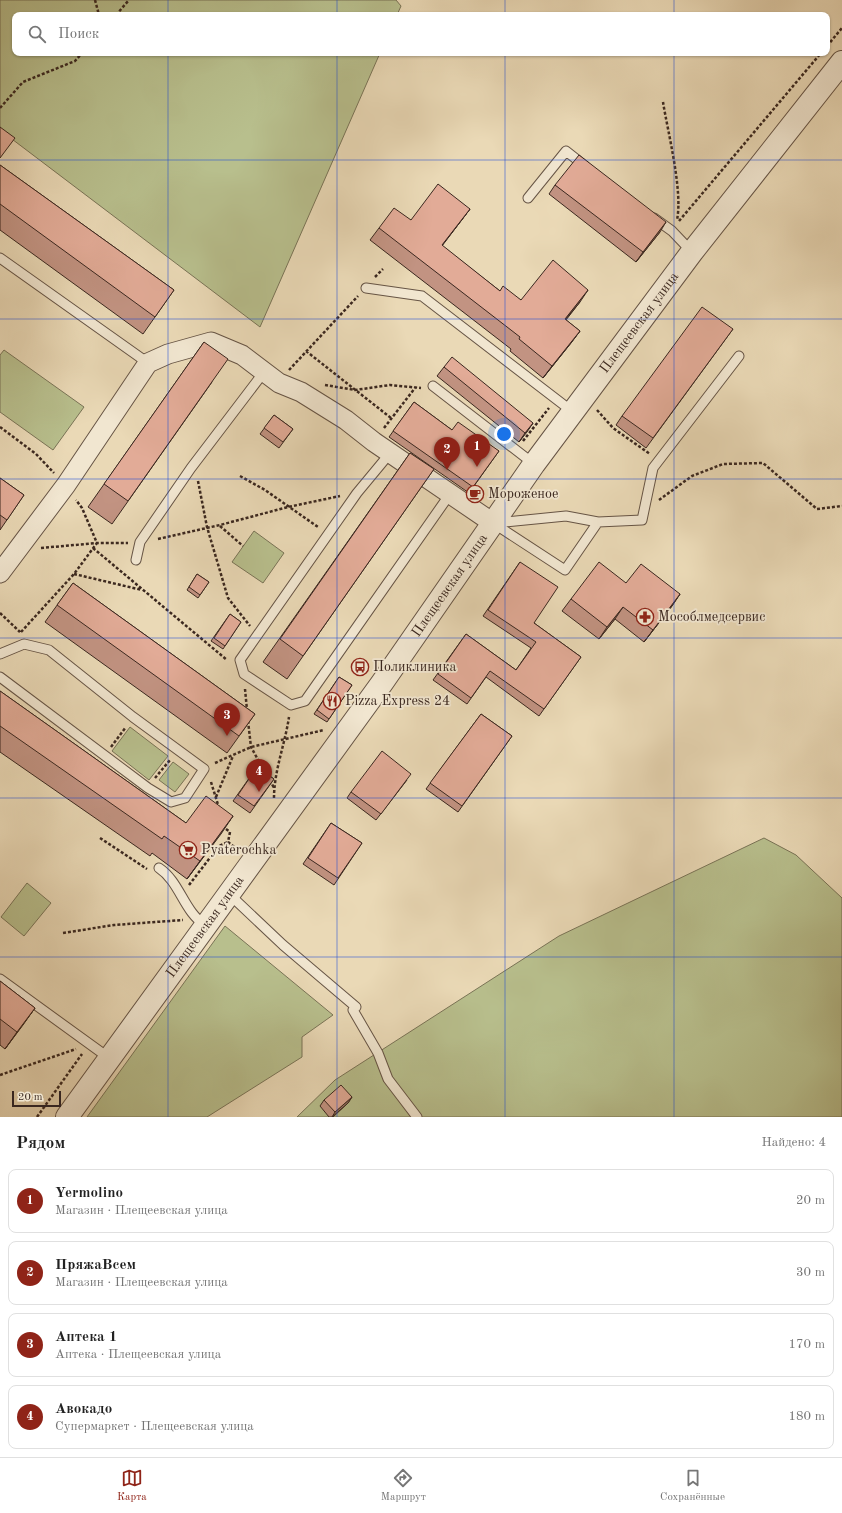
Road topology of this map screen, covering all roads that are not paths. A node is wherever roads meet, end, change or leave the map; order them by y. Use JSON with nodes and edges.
{"nodes":[{"id":1,"x":842,"y":62,"type":"edge"},
{"id":2,"x":590,"y":170,"type":"edge"},
{"id":3,"x":528,"y":198,"type":"dead end"},
{"id":4,"x":647,"y":212,"type":"edge"},
{"id":5,"x":692,"y":252,"type":"junction"},
{"id":6,"x":0,"y":258,"type":"edge"},
{"id":7,"x":366,"y":288,"type":"road end"},
{"id":8,"x":738,"y":356,"type":"dead end"},
{"id":9,"x":148,"y":363,"type":"junction"},
{"id":10,"x":264,"y":372,"type":"junction"},
{"id":11,"x":433,"y":386,"type":"dead end"},
{"id":12,"x":567,"y":408,"type":"junction"},
{"id":13,"x":391,"y":452,"type":"junction"},
{"id":14,"x":528,"y":459,"type":"junction"},
{"id":15,"x":450,"y":494,"type":"junction"},
{"id":16,"x":598,"y":522,"type":"junction"},
{"id":17,"x":493,"y":523,"type":"junction"},
{"id":18,"x":136,"y":560,"type":"dead end"},
{"id":19,"x":0,"y":572,"type":"edge"},
{"id":20,"x":0,"y":654,"type":"edge"},
{"id":21,"x":0,"y":677,"type":"edge"},
{"id":22,"x":159,"y":868,"type":"road end"},
{"id":23,"x":228,"y":894,"type":"junction"},
{"id":24,"x":200,"y":922,"type":"junction"},
{"id":25,"x":0,"y":979,"type":"edge"},
{"id":26,"x":109,"y":1058,"type":"junction"},
{"id":27,"x":67,"y":1117,"type":"edge"},
{"id":28,"x":417,"y":1117,"type":"edge"}],
"edges":[{"from":1,"to":5,"type":"street","name":"Плещеевская улица"},
{"from":2,"to":3,"type":"lane"},
{"from":4,"to":5,"type":"lane"},
{"from":5,"to":12,"type":"street","name":"Плещеевская улица"},
{"from":6,"to":9,"type":"lane"},
{"from":7,"to":12,"type":"lane"},
{"from":8,"to":16,"type":"lane"},
{"from":9,"to":10,"type":"street"},
{"from":9,"to":19,"type":"street"},
{"from":10,"to":13,"type":"street"},
{"from":10,"to":18,"type":"lane"},
{"from":11,"to":14,"type":"lane"},
{"from":12,"to":14,"type":"street","name":"Плещеевская улица"},
{"from":13,"to":15,"type":"street"},
{"from":13,"to":15,"type":"lane"},
{"from":14,"to":17,"type":"street","name":"Плещеевская улица"},
{"from":15,"to":17,"type":"street"},
{"from":16,"to":17,"type":"lane"},
{"from":16,"to":17,"type":"lane"},
{"from":17,"to":23,"type":"street","name":"Плещеевская улица"},
{"from":20,"to":21,"type":"lane"},
{"from":22,"to":24,"type":"lane"},
{"from":23,"to":24,"type":"street","name":"Плещеевская улица"},
{"from":23,"to":28,"type":"lane"},
{"from":24,"to":26,"type":"street","name":"Плещеевская улица"},
{"from":25,"to":26,"type":"lane"},
{"from":26,"to":27,"type":"street","name":"Плещеевская улица"}]}
